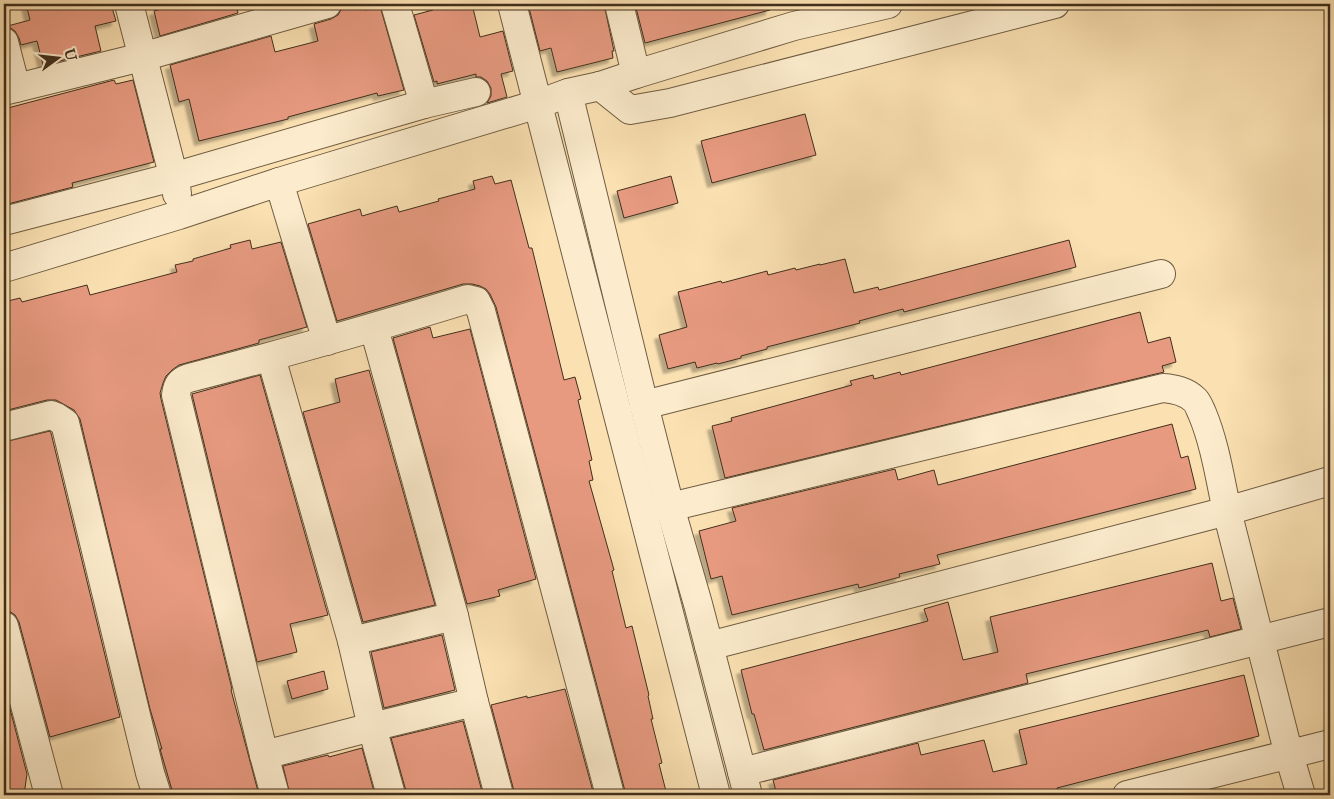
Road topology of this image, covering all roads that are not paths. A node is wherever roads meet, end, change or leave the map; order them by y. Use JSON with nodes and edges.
{"nodes":[{"id":1,"x":129,"y":4,"type":"edge"},
{"id":2,"x":327,"y":4,"type":"edge"},
{"id":3,"x":395,"y":4,"type":"edge"},
{"id":4,"x":512,"y":4,"type":"edge"},
{"id":5,"x":619,"y":4,"type":"edge"},
{"id":6,"x":888,"y":4,"type":"edge"},
{"id":7,"x":1055,"y":4,"type":"edge"},
{"id":8,"x":263,"y":13,"type":"edge"},
{"id":9,"x":792,"y":15,"type":"edge"},
{"id":10,"x":4,"y":42,"type":"edge"},
{"id":11,"x":142,"y":57,"type":"junction"},
{"id":12,"x":636,"y":74,"type":"junction"},
{"id":13,"x":600,"y":86,"type":"junction"},
{"id":14,"x":10,"y":90,"type":"edge"},
{"id":15,"x":476,"y":92,"type":"dead end"},
{"id":16,"x":568,"y":94,"type":"junction"},
{"id":17,"x":424,"y":104,"type":"junction"},
{"id":18,"x":538,"y":104,"type":"junction"},
{"id":19,"x":173,"y":177,"type":"junction"},
{"id":20,"x":279,"y":182,"type":"junction"},
{"id":21,"x":179,"y":215,"type":"junction"},
{"id":22,"x":4,"y":221,"type":"edge"},
{"id":23,"x":4,"y":268,"type":"edge"},
{"id":24,"x":1161,"y":274,"type":"dead end"},
{"id":25,"x":374,"y":328,"type":"junction"},
{"id":26,"x":327,"y":341,"type":"junction"},
{"id":27,"x":271,"y":357,"type":"junction"},
{"id":28,"x":644,"y":405,"type":"junction"},
{"id":29,"x":4,"y":427,"type":"edge"},
{"id":30,"x":1330,"y":481,"type":"edge"},
{"id":31,"x":670,"y":507,"type":"junction"},
{"id":32,"x":1227,"y":511,"type":"junction"},
{"id":33,"x":454,"y":616,"type":"junction"},
{"id":34,"x":1330,"y":622,"type":"edge"},
{"id":35,"x":4,"y":626,"type":"edge"},
{"id":36,"x":352,"y":640,"type":"junction"},
{"id":37,"x":1260,"y":640,"type":"junction"},
{"id":38,"x":709,"y":646,"type":"junction"},
{"id":39,"x":474,"y":702,"type":"junction"},
{"id":40,"x":372,"y":727,"type":"junction"},
{"id":41,"x":1330,"y":744,"type":"edge"},
{"id":42,"x":264,"y":755,"type":"junction"},
{"id":43,"x":1289,"y":755,"type":"junction"},
{"id":44,"x":745,"y":784,"type":"edge"},
{"id":45,"x":49,"y":795,"type":"edge"},
{"id":46,"x":157,"y":795,"type":"edge"},
{"id":47,"x":275,"y":795,"type":"edge"},
{"id":48,"x":390,"y":795,"type":"edge"},
{"id":49,"x":499,"y":795,"type":"edge"},
{"id":50,"x":610,"y":795,"type":"edge"},
{"id":51,"x":716,"y":795,"type":"edge"},
{"id":52,"x":1127,"y":795,"type":"edge"},
{"id":53,"x":1301,"y":795,"type":"edge"}],
"edges":[{"from":1,"to":11,"type":"street"},
{"from":2,"to":8,"type":"street"},
{"from":3,"to":17,"type":"street"},
{"from":4,"to":18,"type":"street"},
{"from":5,"to":12,"type":"street"},
{"from":6,"to":9,"type":"street"},
{"from":7,"to":13,"type":"street"},
{"from":8,"to":11,"type":"street"},
{"from":9,"to":12,"type":"street"},
{"from":10,"to":14,"type":"street"},
{"from":11,"to":14,"type":"street"},
{"from":11,"to":19,"type":"street"},
{"from":12,"to":13,"type":"street"},
{"from":13,"to":16,"type":"street"},
{"from":15,"to":17,"type":"street"},
{"from":16,"to":18,"type":"street"},
{"from":16,"to":28,"type":"street"},
{"from":17,"to":19,"type":"street"},
{"from":18,"to":20,"type":"street"},
{"from":18,"to":51,"type":"street"},
{"from":19,"to":21,"type":"street"},
{"from":19,"to":22,"type":"street"},
{"from":20,"to":21,"type":"street"},
{"from":20,"to":26,"type":"street"},
{"from":21,"to":23,"type":"street"},
{"from":24,"to":28,"type":"street"},
{"from":25,"to":26,"type":"street"},
{"from":25,"to":33,"type":"street"},
{"from":25,"to":50,"type":"street"},
{"from":26,"to":27,"type":"street"},
{"from":27,"to":36,"type":"street"},
{"from":27,"to":42,"type":"street"},
{"from":28,"to":31,"type":"street"},
{"from":29,"to":46,"type":"street"},
{"from":30,"to":32,"type":"street"},
{"from":31,"to":32,"type":"street"},
{"from":31,"to":38,"type":"street"},
{"from":32,"to":37,"type":"street"},
{"from":32,"to":38,"type":"street"},
{"from":33,"to":36,"type":"street"},
{"from":33,"to":39,"type":"street"},
{"from":34,"to":37,"type":"street"},
{"from":35,"to":45,"type":"street"},
{"from":36,"to":40,"type":"street"},
{"from":37,"to":43,"type":"street"},
{"from":37,"to":44,"type":"street"},
{"from":38,"to":44,"type":"street"},
{"from":39,"to":40,"type":"street"},
{"from":39,"to":49,"type":"street"},
{"from":40,"to":42,"type":"street"},
{"from":40,"to":48,"type":"street"},
{"from":41,"to":43,"type":"street"},
{"from":42,"to":47,"type":"street"},
{"from":43,"to":52,"type":"street"},
{"from":43,"to":53,"type":"street"}]}
